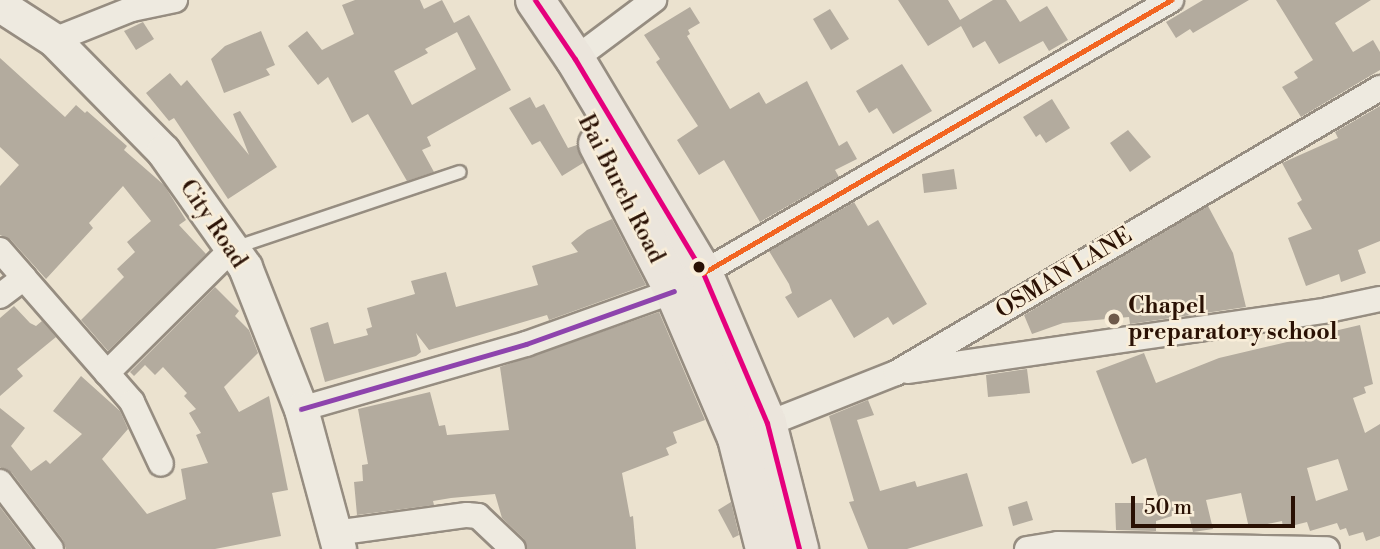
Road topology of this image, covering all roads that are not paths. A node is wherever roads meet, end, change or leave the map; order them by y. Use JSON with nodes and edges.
{"nodes":[{"id":1,"x":175,"y":0,"type":"edge"},
{"id":2,"x":509,"y":0,"type":"edge"},
{"id":3,"x":535,"y":0,"type":"edge"},
{"id":4,"x":654,"y":0,"type":"edge"},
{"id":5,"x":1171,"y":0,"type":"edge"},
{"id":6,"x":0,"y":5,"type":"edge"},
{"id":7,"x":54,"y":40,"type":"junction"},
{"id":8,"x":575,"y":59,"type":"junction"},
{"id":9,"x":1380,"y":88,"type":"edge"},
{"id":10,"x":460,"y":173,"type":"dead end"},
{"id":11,"x":232,"y":249,"type":"junction"},
{"id":12,"x":0,"y":250,"type":"edge"},
{"id":13,"x":24,"y":278,"type":"junction"},
{"id":14,"x":688,"y":282,"type":"junction"},
{"id":15,"x":0,"y":296,"type":"edge"},
{"id":16,"x":1380,"y":299,"type":"edge"},
{"id":17,"x":107,"y":373,"type":"junction"},
{"id":18,"x":895,"y":373,"type":"junction"},
{"id":19,"x":301,"y":409,"type":"junction"},
{"id":20,"x":752,"y":431,"type":"junction"},
{"id":21,"x":162,"y":464,"type":"dead end"},
{"id":22,"x":0,"y":482,"type":"edge"},
{"id":23,"x":337,"y":541,"type":"edge"},
{"id":24,"x":51,"y":549,"type":"edge"},
{"id":25,"x":513,"y":549,"type":"edge"},
{"id":26,"x":765,"y":549,"type":"edge"},
{"id":27,"x":799,"y":549,"type":"edge"},
{"id":28,"x":1027,"y":549,"type":"edge"},
{"id":29,"x":1327,"y":549,"type":"edge"}],
"edges":[{"from":1,"to":7,"type":"street"},
{"from":2,"to":14,"type":"highway","name":"Bai Bureh Road"},
{"from":3,"to":8,"type":"highway","name":"Bai Bureh Road"},
{"from":4,"to":8,"type":"street"},
{"from":5,"to":14,"type":"street"},
{"from":6,"to":7,"type":"main road","name":"City Road"},
{"from":7,"to":11,"type":"main road","name":"City Road"},
{"from":8,"to":14,"type":"highway","name":"Bai Bureh Road"},
{"from":9,"to":18,"type":"street","name":"OSMAN LANE"},
{"from":10,"to":11,"type":"lane"},
{"from":11,"to":17,"type":"street"},
{"from":11,"to":19,"type":"main road","name":"City Road"},
{"from":12,"to":13,"type":"street"},
{"from":13,"to":15,"type":"street"},
{"from":13,"to":17,"type":"street"},
{"from":14,"to":19,"type":"street"},
{"from":14,"to":20,"type":"highway","name":"Bai Bureh Road"},
{"from":16,"to":18,"type":"street"},
{"from":17,"to":21,"type":"street"},
{"from":18,"to":20,"type":"street","name":"OSMAN LANE"},
{"from":19,"to":23,"type":"main road","name":"City Road"},
{"from":20,"to":26,"type":"highway","name":"Bai Bureh Road"},
{"from":20,"to":27,"type":"highway","name":"Bai Bureh Road"},
{"from":22,"to":24,"type":"street"},
{"from":23,"to":25,"type":"street"},
{"from":28,"to":29,"type":"street"}]}
